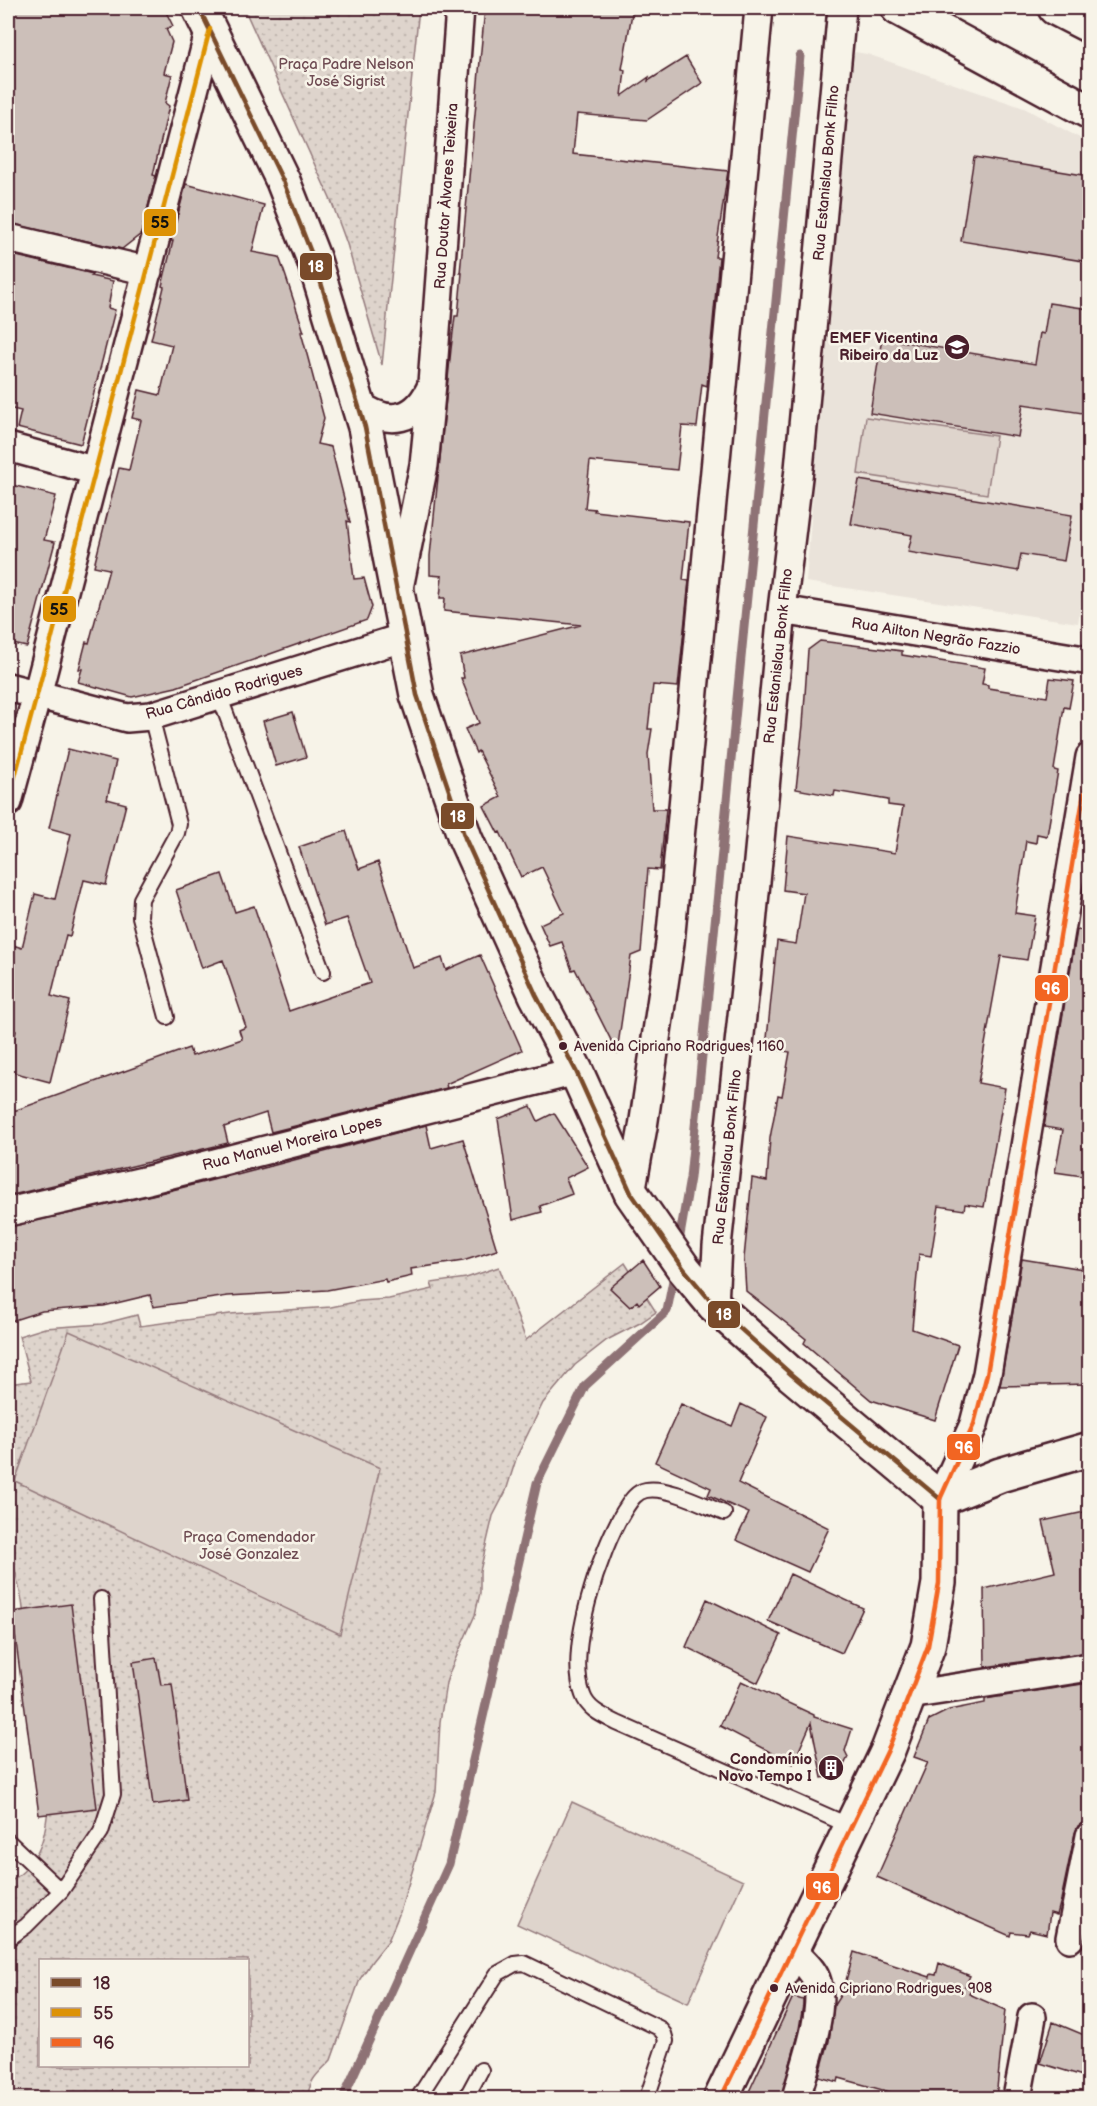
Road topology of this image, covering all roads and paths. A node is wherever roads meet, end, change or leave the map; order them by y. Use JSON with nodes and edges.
{"nodes":[{"id":1,"x":460,"y":8,"type":"edge"},
{"id":2,"x":759,"y":8,"type":"edge"},
{"id":3,"x":842,"y":8,"type":"edge"},
{"id":4,"x":898,"y":8,"type":"edge"},
{"id":5,"x":1055,"y":8,"type":"edge"},
{"id":6,"x":205,"y":18,"type":"edge"},
{"id":7,"x":1089,"y":26,"type":"edge"},
{"id":8,"x":1089,"y":112,"type":"edge"},
{"id":9,"x":8,"y":238,"type":"edge"},
{"id":10,"x":148,"y":271,"type":"junction"},
{"id":11,"x":432,"y":384,"type":"junction"},
{"id":12,"x":358,"y":404,"type":"junction"},
{"id":13,"x":8,"y":447,"type":"edge"},
{"id":14,"x":96,"y":471,"type":"junction"},
{"id":15,"x":398,"y":596,"type":"junction"},
{"id":16,"x":782,"y":610,"type":"junction"},
{"id":17,"x":405,"y":637,"type":"junction"},
{"id":18,"x":1089,"y":661,"type":"edge"},
{"id":19,"x":8,"y":687,"type":"edge"},
{"id":20,"x":37,"y":695,"type":"junction"},
{"id":21,"x":219,"y":695,"type":"junction"},
{"id":22,"x":151,"y":716,"type":"junction"},
{"id":23,"x":1089,"y":757,"type":"edge"},
{"id":24,"x":8,"y":801,"type":"edge"},
{"id":25,"x":323,"y":972,"type":"dead end"},
{"id":26,"x":167,"y":1017,"type":"dead end"},
{"id":27,"x":576,"y":1071,"type":"junction"},
{"id":28,"x":631,"y":1193,"type":"junction"},
{"id":29,"x":8,"y":1212,"type":"edge"},
{"id":30,"x":714,"y":1305,"type":"junction"},
{"id":31,"x":1089,"y":1449,"type":"edge"},
{"id":32,"x":940,"y":1499,"type":"junction"},
{"id":33,"x":724,"y":1513,"type":"dead end"},
{"id":34,"x":101,"y":1599,"type":"dead end"},
{"id":35,"x":1089,"y":1667,"type":"edge"},
{"id":36,"x":909,"y":1695,"type":"junction"},
{"id":37,"x":850,"y":1826,"type":"junction"},
{"id":38,"x":1089,"y":1836,"type":"edge"},
{"id":39,"x":8,"y":1841,"type":"edge"},
{"id":40,"x":61,"y":1891,"type":"junction"},
{"id":41,"x":1070,"y":1938,"type":"dead end"},
{"id":42,"x":8,"y":1939,"type":"edge"},
{"id":43,"x":792,"y":1950,"type":"junction"},
{"id":44,"x":1032,"y":2017,"type":"dead end"},
{"id":45,"x":481,"y":2070,"type":"dead end"},
{"id":46,"x":418,"y":2098,"type":"edge"},
{"id":47,"x":466,"y":2098,"type":"edge"},
{"id":48,"x":647,"y":2098,"type":"edge"},
{"id":49,"x":721,"y":2098,"type":"edge"},
{"id":50,"x":796,"y":2098,"type":"edge"},
{"id":51,"x":1017,"y":2098,"type":"edge"}],
"edges":[{"from":1,"to":11,"type":"street","name":"Rua Doutor Àlvares Teixeira"},
{"from":2,"to":28,"type":"street"},
{"from":3,"to":16,"type":"street","name":"Rua Estanislau Bonk Filho"},
{"from":4,"to":8,"type":"main road"},
{"from":5,"to":7,"type":"main road"},
{"from":6,"to":10,"type":"street"},
{"from":6,"to":12,"type":"main road"},
{"from":9,"to":10,"type":"street"},
{"from":10,"to":14,"type":"street"},
{"from":11,"to":12,"type":"street","name":"Rua Doutor Àlvares Teixeira"},
{"from":11,"to":15,"type":"street","name":"Rua Doutor Àlvares Teixeira"},
{"from":12,"to":15,"type":"main road"},
{"from":13,"to":14,"type":"street"},
{"from":14,"to":20,"type":"street"},
{"from":15,"to":17,"type":"main road"},
{"from":16,"to":18,"type":"street","name":"Rua Ailton Negrão Fazzio"},
{"from":16,"to":30,"type":"street","name":"Rua Estanislau Bonk Filho"},
{"from":17,"to":21,"type":"street","name":"Rua Cândido Rodrigues"},
{"from":17,"to":27,"type":"main road"},
{"from":19,"to":20,"type":"street","name":"Rua Cândido Rodrigues"},
{"from":20,"to":22,"type":"street","name":"Rua Cândido Rodrigues"},
{"from":20,"to":24,"type":"street"},
{"from":21,"to":22,"type":"street","name":"Rua Cândido Rodrigues"},
{"from":21,"to":25,"type":"lane"},
{"from":22,"to":26,"type":"lane"},
{"from":23,"to":32,"type":"street"},
{"from":27,"to":28,"type":"main road"},
{"from":27,"to":29,"type":"street","name":"Rua Manuel Moreira Lopes"},
{"from":28,"to":30,"type":"main road"},
{"from":30,"to":32,"type":"main road"},
{"from":31,"to":32,"type":"main road"},
{"from":32,"to":36,"type":"main road"},
{"from":33,"to":37,"type":"lane"},
{"from":34,"to":40,"type":"lane"},
{"from":35,"to":36,"type":"street"},
{"from":36,"to":37,"type":"main road"},
{"from":37,"to":43,"type":"main road"},
{"from":38,"to":41,"type":"street"},
{"from":39,"to":40,"type":"lane"},
{"from":40,"to":42,"type":"lane"},
{"from":43,"to":49,"type":"main road"},
{"from":43,"to":50,"type":"street"},
{"from":44,"to":51,"type":"street"},
{"from":45,"to":47,"type":"lane"},
{"from":46,"to":48,"type":"lane"}]}
